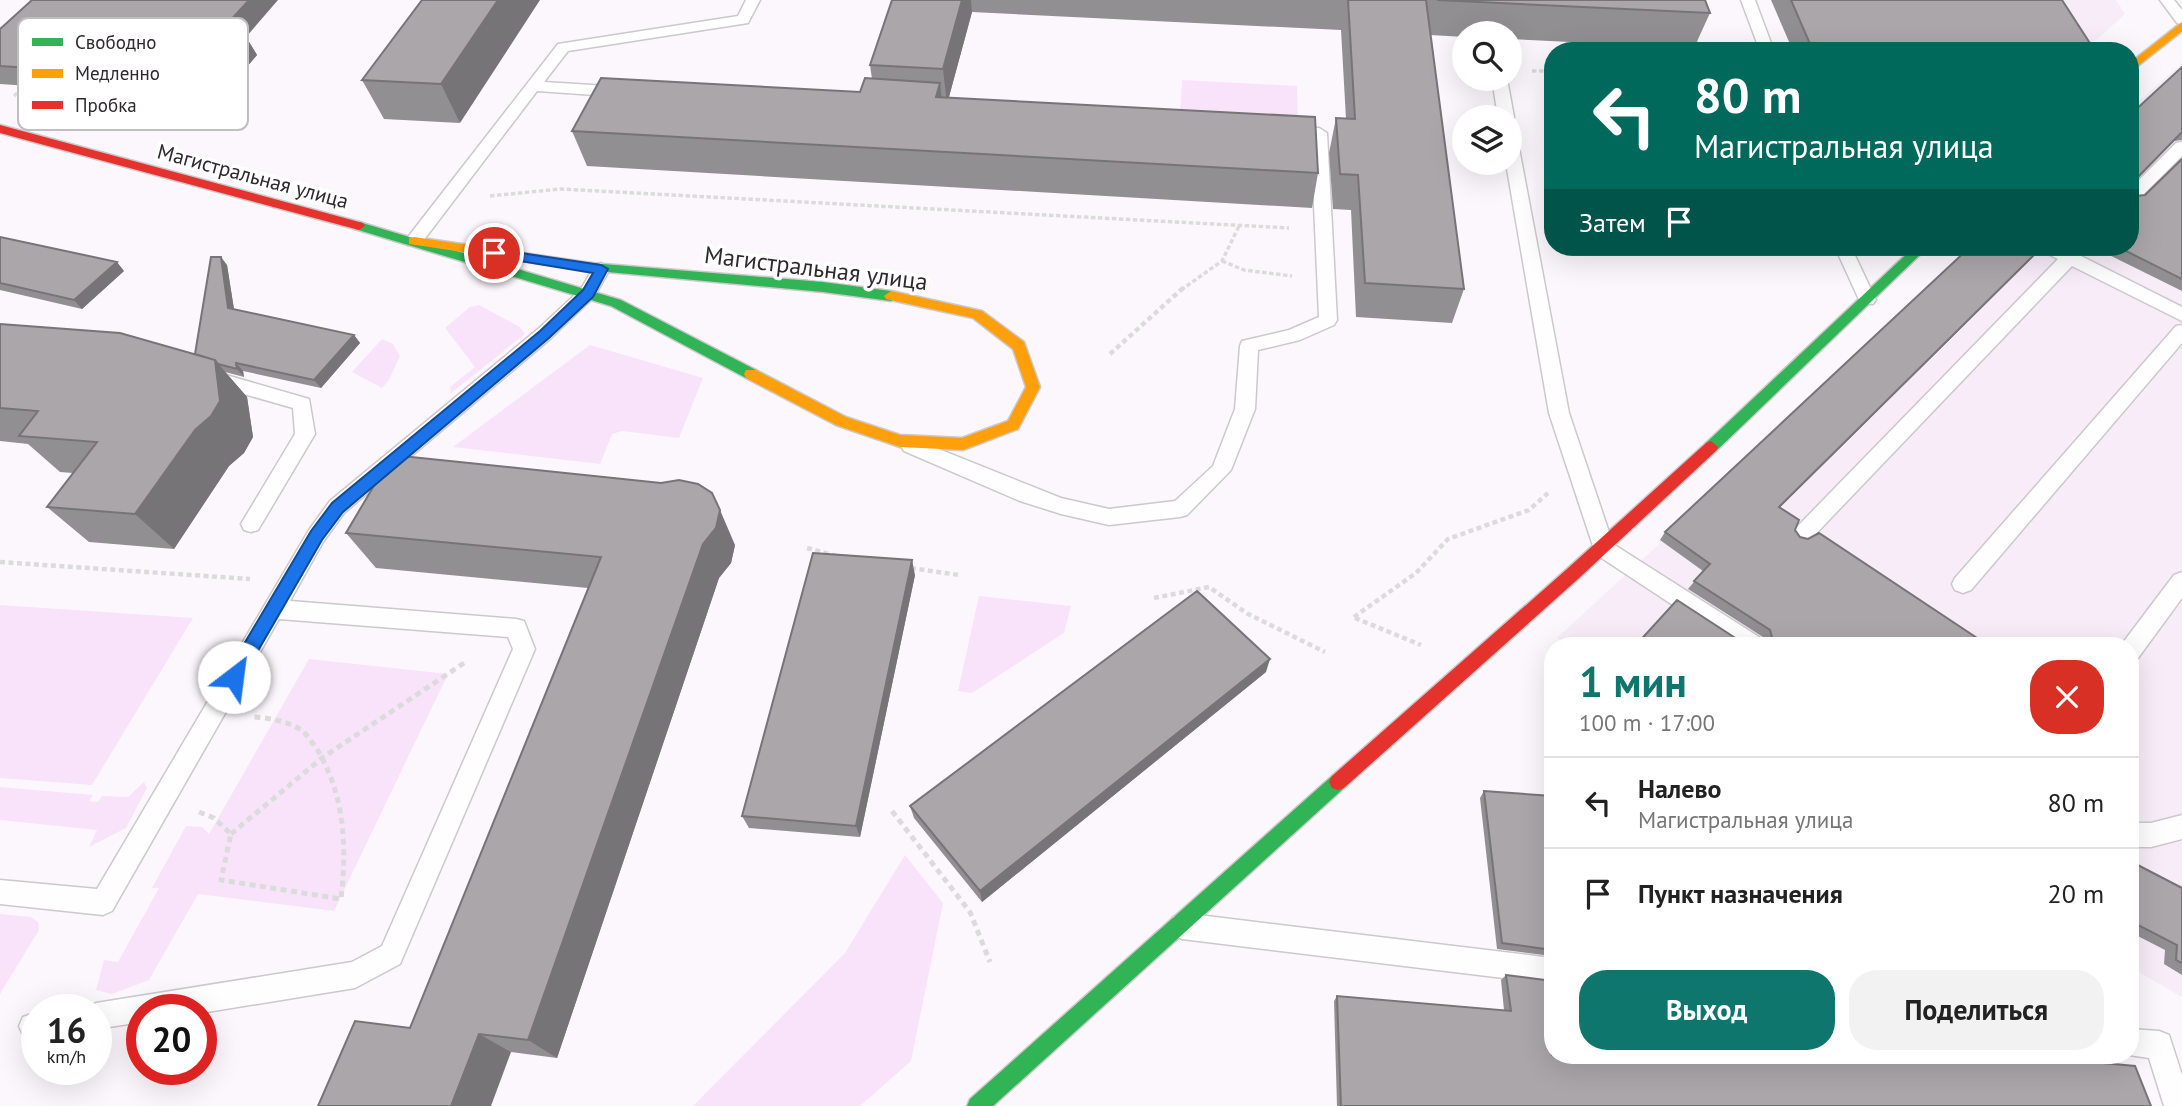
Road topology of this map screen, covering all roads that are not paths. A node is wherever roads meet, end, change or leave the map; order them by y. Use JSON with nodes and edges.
{"nodes":[{"id":1,"x":753,"y":0,"type":"edge"},
{"id":2,"x":1748,"y":0,"type":"edge"},
{"id":3,"x":2167,"y":0,"type":"edge"},
{"id":4,"x":2182,"y":19,"type":"edge"},
{"id":5,"x":2182,"y":25,"type":"edge"},
{"id":6,"x":1764,"y":42,"type":"edge"},
{"id":7,"x":2139,"y":61,"type":"edge"},
{"id":8,"x":531,"y":86,"type":"junction"},
{"id":9,"x":641,"y":93,"type":"edge"},
{"id":10,"x":0,"y":129,"type":"edge"},
{"id":11,"x":1275,"y":131,"type":"edge"},
{"id":12,"x":2182,"y":147,"type":"edge"},
{"id":13,"x":1516,"y":175,"type":"edge"},
{"id":14,"x":2139,"y":189,"type":"edge"},
{"id":15,"x":414,"y":241,"type":"junction"},
{"id":16,"x":1847,"y":256,"type":"edge"},
{"id":17,"x":1913,"y":256,"type":"edge"},
{"id":18,"x":2071,"y":256,"type":"edge"},
{"id":19,"x":2082,"y":256,"type":"edge"},
{"id":20,"x":601,"y":269,"type":"junction"},
{"id":21,"x":588,"y":293,"type":"junction"},
{"id":22,"x":1867,"y":300,"type":"junction"},
{"id":23,"x":2182,"y":315,"type":"edge"},
{"id":24,"x":2182,"y":331,"type":"edge"},
{"id":25,"x":197,"y":374,"type":"edge"},
{"id":26,"x":900,"y":441,"type":"junction"},
{"id":27,"x":251,"y":524,"type":"dead end"},
{"id":28,"x":1801,"y":536,"type":"edge"},
{"id":29,"x":1604,"y":550,"type":"junction"},
{"id":30,"x":2182,"y":581,"type":"edge"},
{"id":31,"x":1964,"y":584,"type":"dead end"},
{"id":32,"x":274,"y":609,"type":"junction"},
{"id":33,"x":1740,"y":637,"type":"edge"},
{"id":34,"x":2139,"y":640,"type":"edge"},
{"id":35,"x":2182,"y":827,"type":"edge"},
{"id":36,"x":2139,"y":835,"type":"edge"},
{"id":37,"x":0,"y":892,"type":"edge"},
{"id":38,"x":1177,"y":925,"type":"junction"},
{"id":39,"x":1544,"y":970,"type":"edge"},
{"id":40,"x":112,"y":1013,"type":"edge"},
{"id":41,"x":2139,"y":1043,"type":"edge"},
{"id":42,"x":977,"y":1106,"type":"edge"},
{"id":43,"x":2178,"y":1106,"type":"edge"}],
"edges":[{"from":1,"to":8,"type":"lane"},
{"from":2,"to":6,"type":"lane"},
{"from":3,"to":4,"type":"lane"},
{"from":5,"to":7,"type":"street"},
{"from":8,"to":9,"type":"lane"},
{"from":8,"to":15,"type":"lane"},
{"from":10,"to":15,"type":"street","name":"Магистральная улица"},
{"from":11,"to":26,"type":"lane"},
{"from":12,"to":14,"type":"lane"},
{"from":13,"to":29,"type":"lane"},
{"from":15,"to":20,"type":"street","name":"Магистральная улица"},
{"from":15,"to":21,"type":"street","name":"Магистральная улица"},
{"from":16,"to":22,"type":"lane"},
{"from":17,"to":22,"type":"street"},
{"from":18,"to":28,"type":"lane"},
{"from":19,"to":23,"type":"lane"},
{"from":20,"to":21,"type":"lane"},
{"from":20,"to":26,"type":"street","name":"Магистральная улица"},
{"from":21,"to":26,"type":"street","name":"Магистральная улица"},
{"from":21,"to":32,"type":"lane"},
{"from":22,"to":29,"type":"street"},
{"from":24,"to":31,"type":"lane"},
{"from":25,"to":27,"type":"lane"},
{"from":29,"to":33,"type":"lane"},
{"from":29,"to":38,"type":"street"},
{"from":30,"to":34,"type":"lane"},
{"from":32,"to":37,"type":"lane"},
{"from":32,"to":40,"type":"lane"},
{"from":35,"to":36,"type":"lane"},
{"from":38,"to":39,"type":"lane"},
{"from":38,"to":42,"type":"street"},
{"from":41,"to":43,"type":"lane"}]}
